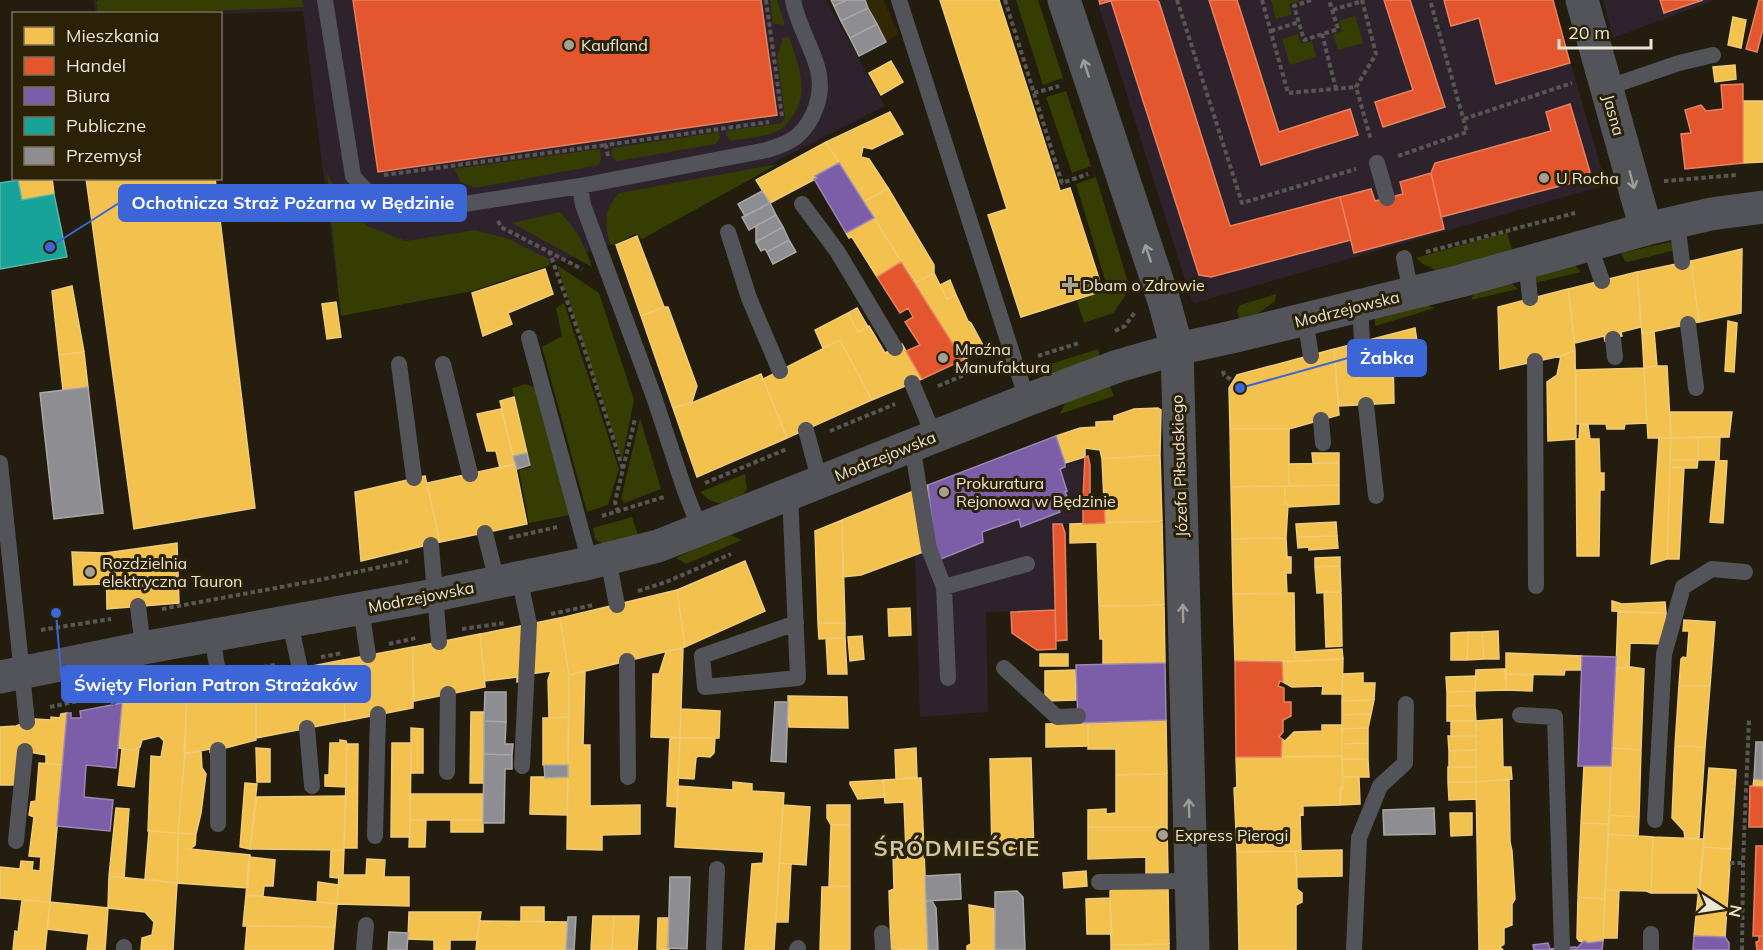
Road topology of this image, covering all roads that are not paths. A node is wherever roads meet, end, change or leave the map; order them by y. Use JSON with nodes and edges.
{"nodes":[{"id":1,"x":325,"y":0,"type":"edge"},
{"id":2,"x":793,"y":0,"type":"edge"},
{"id":3,"x":899,"y":0,"type":"edge"},
{"id":4,"x":1064,"y":0,"type":"edge"},
{"id":5,"x":1582,"y":0,"type":"edge"},
{"id":6,"x":1713,"y":55,"type":"dead end"},
{"id":7,"x":1594,"y":84,"type":"junction"},
{"id":8,"x":1377,"y":163,"type":"road end"},
{"id":9,"x":580,"y":186,"type":"junction"},
{"id":10,"x":1387,"y":198,"type":"dead end"},
{"id":11,"x":802,"y":204,"type":"dead end"},
{"id":12,"x":1763,"y":207,"type":"edge"},
{"id":13,"x":1661,"y":226,"type":"junction"},
{"id":14,"x":728,"y":232,"type":"dead end"},
{"id":15,"x":1589,"y":244,"type":"junction"},
{"id":16,"x":1404,"y":258,"type":"road end"},
{"id":17,"x":1526,"y":262,"type":"junction"},
{"id":18,"x":1682,"y":262,"type":"dead end"},
{"id":19,"x":1602,"y":281,"type":"dead end"},
{"id":20,"x":1412,"y":293,"type":"junction"},
{"id":21,"x":1530,"y":298,"type":"dead end"},
{"id":22,"x":1359,"y":305,"type":"junction"},
{"id":23,"x":1305,"y":319,"type":"junction"},
{"id":24,"x":1688,"y":324,"type":"dead end"},
{"id":25,"x":529,"y":338,"type":"dead end"},
{"id":26,"x":1613,"y":339,"type":"dead end"},
{"id":27,"x":1362,"y":342,"type":"dead end"},
{"id":28,"x":895,"y":348,"type":"dead end"},
{"id":29,"x":1177,"y":349,"type":"junction"},
{"id":30,"x":1311,"y":356,"type":"dead end"},
{"id":31,"x":1615,"y":357,"type":"dead end"},
{"id":32,"x":1535,"y":361,"type":"dead end"},
{"id":33,"x":399,"y":364,"type":"dead end"},
{"id":34,"x":443,"y":364,"type":"dead end"},
{"id":35,"x":780,"y":371,"type":"dead end"},
{"id":36,"x":912,"y":383,"type":"dead end"},
{"id":37,"x":1696,"y":388,"type":"dead end"},
{"id":38,"x":1027,"y":400,"type":"junction"},
{"id":39,"x":1366,"y":405,"type":"dead end"},
{"id":40,"x":1321,"y":420,"type":"dead end"},
{"id":41,"x":806,"y":430,"type":"dead end"},
{"id":42,"x":923,"y":441,"type":"junction"},
{"id":43,"x":1323,"y":443,"type":"dead end"},
{"id":44,"x":0,"y":463,"type":"edge"},
{"id":45,"x":470,"y":474,"type":"dead end"},
{"id":46,"x":414,"y":478,"type":"dead end"},
{"id":47,"x":805,"y":487,"type":"junction"},
{"id":48,"x":1376,"y":496,"type":"dead end"},
{"id":49,"x":2,"y":497,"type":"edge"},
{"id":50,"x":700,"y":529,"type":"junction"},
{"id":51,"x":485,"y":533,"type":"dead end"},
{"id":52,"x":431,"y":545,"type":"dead end"},
{"id":53,"x":599,"y":561,"type":"junction"},
{"id":54,"x":1027,"y":564,"type":"dead end"},
{"id":55,"x":1745,"y":572,"type":"dead end"},
{"id":56,"x":508,"y":580,"type":"junction"},
{"id":57,"x":1536,"y":585,"type":"dead end"},
{"id":58,"x":944,"y":587,"type":"junction"},
{"id":59,"x":435,"y":595,"type":"junction"},
{"id":60,"x":617,"y":605,"type":"dead end"},
{"id":61,"x":138,"y":606,"type":"dead end"},
{"id":62,"x":361,"y":609,"type":"junction"},
{"id":63,"x":290,"y":622,"type":"junction"},
{"id":64,"x":796,"y":623,"type":"junction"},
{"id":65,"x":212,"y":636,"type":"junction"},
{"id":66,"x":439,"y":642,"type":"dead end"},
{"id":67,"x":143,"y":648,"type":"junction"},
{"id":68,"x":368,"y":655,"type":"dead end"},
{"id":69,"x":627,"y":661,"type":"dead end"},
{"id":70,"x":1004,"y":668,"type":"dead end"},
{"id":71,"x":300,"y":669,"type":"dead end"},
{"id":72,"x":11,"y":674,"type":"edge"},
{"id":73,"x":948,"y":678,"type":"dead end"},
{"id":74,"x":220,"y":684,"type":"dead end"},
{"id":75,"x":448,"y":694,"type":"dead end"},
{"id":76,"x":1406,"y":704,"type":"dead end"},
{"id":77,"x":378,"y":714,"type":"dead end"},
{"id":78,"x":1520,"y":715,"type":"dead end"},
{"id":79,"x":1078,"y":716,"type":"dead end"},
{"id":80,"x":27,"y":722,"type":"dead end"},
{"id":81,"x":307,"y":728,"type":"dead end"},
{"id":82,"x":218,"y":750,"type":"dead end"},
{"id":83,"x":25,"y":751,"type":"dead end"},
{"id":84,"x":522,"y":766,"type":"dead end"},
{"id":85,"x":447,"y":772,"type":"dead end"},
{"id":86,"x":628,"y":777,"type":"dead end"},
{"id":87,"x":312,"y":786,"type":"dead end"},
{"id":88,"x":1655,"y":820,"type":"dead end"},
{"id":89,"x":218,"y":824,"type":"dead end"},
{"id":90,"x":375,"y":836,"type":"dead end"},
{"id":91,"x":16,"y":841,"type":"dead end"},
{"id":92,"x":717,"y":869,"type":"dead end"},
{"id":93,"x":1191,"y":881,"type":"junction"},
{"id":94,"x":1099,"y":882,"type":"dead end"},
{"id":95,"x":366,"y":925,"type":"dead end"},
{"id":96,"x":882,"y":933,"type":"dead end"},
{"id":97,"x":1562,"y":948,"type":"dead end"},
{"id":98,"x":364,"y":950,"type":"edge"},
{"id":99,"x":714,"y":950,"type":"edge"},
{"id":100,"x":883,"y":950,"type":"edge"},
{"id":101,"x":1192,"y":950,"type":"edge"},
{"id":102,"x":1354,"y":950,"type":"edge"}],
"edges":[{"from":1,"to":9,"type":"lane"},
{"from":2,"to":9,"type":"lane"},
{"from":3,"to":38,"type":"lane"},
{"from":29,"to":4,"type":"street","name":"Józefa Piłsudskiego","one_way":true},
{"from":5,"to":7,"type":"street","name":"Jasna"},
{"from":6,"to":7,"type":"lane"},
{"from":7,"to":13,"type":"street","name":"Jasna","one_way":true},
{"from":8,"to":10,"type":"lane"},
{"from":9,"to":50,"type":"lane"},
{"from":11,"to":28,"type":"lane"},
{"from":12,"to":13,"type":"street","name":"Modrzejowska"},
{"from":13,"to":15,"type":"street","name":"Modrzejowska"},
{"from":13,"to":18,"type":"lane"},
{"from":14,"to":35,"type":"lane"},
{"from":15,"to":17,"type":"street","name":"Modrzejowska"},
{"from":15,"to":19,"type":"lane"},
{"from":16,"to":20,"type":"lane"},
{"from":17,"to":20,"type":"street","name":"Modrzejowska"},
{"from":17,"to":21,"type":"lane"},
{"from":20,"to":22,"type":"street","name":"Modrzejowska"},
{"from":22,"to":23,"type":"street","name":"Modrzejowska"},
{"from":22,"to":27,"type":"lane"},
{"from":23,"to":29,"type":"street","name":"Modrzejowska"},
{"from":23,"to":30,"type":"lane"},
{"from":24,"to":37,"type":"lane"},
{"from":25,"to":53,"type":"lane"},
{"from":26,"to":31,"type":"lane"},
{"from":29,"to":38,"type":"street","name":"Modrzejowska"},
{"from":93,"to":29,"type":"street","name":"Józefa Piłsudskiego","one_way":true},
{"from":32,"to":57,"type":"lane"},
{"from":33,"to":46,"type":"lane"},
{"from":34,"to":45,"type":"lane"},
{"from":36,"to":42,"type":"lane"},
{"from":38,"to":42,"type":"street","name":"Modrzejowska"},
{"from":39,"to":48,"type":"lane"},
{"from":40,"to":43,"type":"lane"},
{"from":41,"to":47,"type":"lane"},
{"from":42,"to":47,"type":"street","name":"Modrzejowska"},
{"from":42,"to":58,"type":"lane"},
{"from":44,"to":49,"type":"lane"},
{"from":47,"to":50,"type":"street","name":"Modrzejowska"},
{"from":47,"to":64,"type":"lane"},
{"from":49,"to":72,"type":"lane"},
{"from":50,"to":53,"type":"street","name":"Modrzejowska"},
{"from":51,"to":56,"type":"lane"},
{"from":52,"to":59,"type":"lane"},
{"from":53,"to":56,"type":"street","name":"Modrzejowska"},
{"from":53,"to":60,"type":"lane"},
{"from":54,"to":58,"type":"lane"},
{"from":55,"to":88,"type":"lane"},
{"from":56,"to":59,"type":"street","name":"Modrzejowska"},
{"from":56,"to":84,"type":"lane"},
{"from":58,"to":73,"type":"lane"},
{"from":59,"to":62,"type":"street","name":"Modrzejowska"},
{"from":59,"to":66,"type":"lane"},
{"from":61,"to":67,"type":"lane"},
{"from":62,"to":63,"type":"street","name":"Modrzejowska"},
{"from":62,"to":68,"type":"lane"},
{"from":63,"to":65,"type":"street","name":"Modrzejowska"},
{"from":63,"to":71,"type":"lane"},
{"from":64,"to":64,"type":"lane"},
{"from":65,"to":67,"type":"street","name":"Modrzejowska"},
{"from":65,"to":74,"type":"lane"},
{"from":67,"to":72,"type":"street","name":"Modrzejowska"},
{"from":69,"to":86,"type":"lane"},
{"from":70,"to":79,"type":"lane"},
{"from":72,"to":80,"type":"lane"},
{"from":75,"to":85,"type":"lane"},
{"from":76,"to":102,"type":"lane"},
{"from":77,"to":90,"type":"lane"},
{"from":78,"to":97,"type":"lane"},
{"from":81,"to":87,"type":"lane"},
{"from":82,"to":89,"type":"lane"},
{"from":83,"to":91,"type":"lane"},
{"from":92,"to":99,"type":"lane"},
{"from":93,"to":94,"type":"lane"},
{"from":93,"to":101,"type":"street","name":"Józefa Piłsudskiego"},
{"from":95,"to":98,"type":"lane"},
{"from":96,"to":100,"type":"lane"}]}
